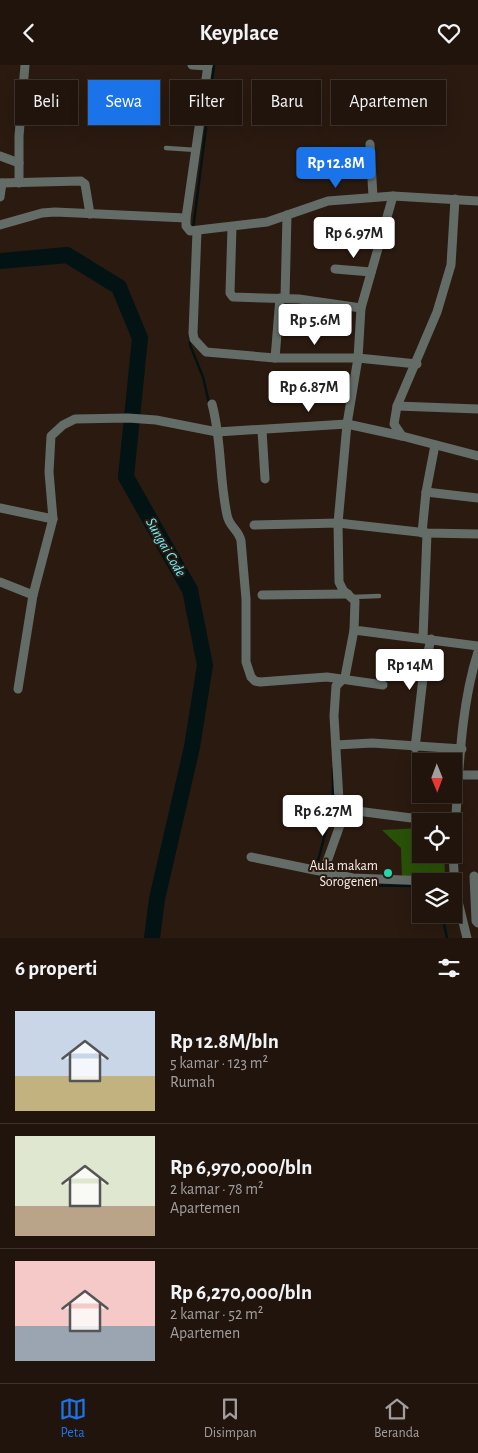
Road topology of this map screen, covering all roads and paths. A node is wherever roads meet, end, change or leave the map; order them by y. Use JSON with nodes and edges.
{"nodes":[{"id":1,"x":25,"y":65,"type":"edge"},
{"id":2,"x":192,"y":65,"type":"edge"},
{"id":3,"x":208,"y":66,"type":"edge"},
{"id":4,"x":370,"y":145,"type":"dead end"},
{"id":5,"x":166,"y":149,"type":"dead end"},
{"id":6,"x":196,"y":150,"type":"junction"},
{"id":7,"x":0,"y":156,"type":"edge"},
{"id":8,"x":19,"y":163,"type":"junction"},
{"id":9,"x":1,"y":183,"type":"edge"},
{"id":10,"x":19,"y":183,"type":"junction"},
{"id":11,"x":393,"y":196,"type":"junction"},
{"id":12,"x":0,"y":197,"type":"edge"},
{"id":13,"x":373,"y":197,"type":"junction"},
{"id":14,"x":455,"y":199,"type":"junction"},
{"id":15,"x":478,"y":201,"type":"edge"},
{"id":16,"x":90,"y":214,"type":"junction"},
{"id":17,"x":287,"y":215,"type":"junction"},
{"id":18,"x":186,"y":217,"type":"junction"},
{"id":19,"x":0,"y":225,"type":"edge"},
{"id":20,"x":232,"y":227,"type":"junction"},
{"id":21,"x":194,"y":231,"type":"junction"},
{"id":22,"x":336,"y":269,"type":"dead end"},
{"id":23,"x":371,"y":272,"type":"junction"},
{"id":24,"x":283,"y":298,"type":"junction"},
{"id":25,"x":361,"y":308,"type":"junction"},
{"id":26,"x":358,"y":357,"type":"junction"},
{"id":27,"x":274,"y":358,"type":"junction"},
{"id":28,"x":417,"y":364,"type":"junction"},
{"id":29,"x":212,"y":404,"type":"dead end"},
{"id":30,"x":397,"y":406,"type":"junction"},
{"id":31,"x":478,"y":409,"type":"edge"},
{"id":32,"x":347,"y":424,"type":"junction"},
{"id":33,"x":262,"y":430,"type":"junction"},
{"id":34,"x":215,"y":431,"type":"junction"},
{"id":35,"x":402,"y":436,"type":"junction"},
{"id":36,"x":435,"y":445,"type":"junction"},
{"id":37,"x":478,"y":456,"type":"edge"},
{"id":38,"x":266,"y":479,"type":"dead end"},
{"id":39,"x":426,"y":492,"type":"junction"},
{"id":40,"x":478,"y":498,"type":"edge"},
{"id":41,"x":0,"y":508,"type":"edge"},
{"id":42,"x":53,"y":519,"type":"junction"},
{"id":43,"x":338,"y":523,"type":"junction"},
{"id":44,"x":254,"y":525,"type":"dead end"},
{"id":45,"x":425,"y":533,"type":"junction"},
{"id":46,"x":478,"y":533,"type":"edge"},
{"id":47,"x":0,"y":583,"type":"edge"},
{"id":48,"x":33,"y":595,"type":"junction"},
{"id":49,"x":262,"y":595,"type":"dead end"},
{"id":50,"x":351,"y":596,"type":"junction"},
{"id":51,"x":379,"y":596,"type":"dead end"},
{"id":52,"x":354,"y":630,"type":"junction"},
{"id":53,"x":427,"y":638,"type":"junction"},
{"id":54,"x":478,"y":646,"type":"edge"},
{"id":55,"x":478,"y":652,"type":"edge"},
{"id":56,"x":341,"y":679,"type":"junction"},
{"id":57,"x":383,"y":685,"type":"dead end"},
{"id":58,"x":18,"y":689,"type":"dead end"},
{"id":59,"x":336,"y":745,"type":"junction"},
{"id":60,"x":415,"y":747,"type":"junction"},
{"id":61,"x":462,"y":749,"type":"junction"},
{"id":62,"x":462,"y":753,"type":"edge"},
{"id":63,"x":462,"y":775,"type":"edge"},
{"id":64,"x":478,"y":775,"type":"edge"},
{"id":65,"x":346,"y":808,"type":"junction"},
{"id":66,"x":412,"y":818,"type":"edge"},
{"id":67,"x":251,"y":857,"type":"dead end"},
{"id":68,"x":319,"y":872,"type":"junction"},
{"id":69,"x":462,"y":876,"type":"edge"},
{"id":70,"x":476,"y":876,"type":"edge"},
{"id":71,"x":412,"y":880,"type":"edge"},
{"id":72,"x":462,"y":919,"type":"edge"},
{"id":73,"x":478,"y":923,"type":"edge"},
{"id":74,"x":467,"y":938,"type":"edge"}],
"edges":[{"from":1,"to":8,"type":"street"},
{"from":2,"to":3,"type":"street"},
{"from":3,"to":6,"type":"street"},
{"from":4,"to":13,"type":"street"},
{"from":5,"to":6,"type":"lane"},
{"from":6,"to":18,"type":"street"},
{"from":7,"to":8,"type":"street"},
{"from":8,"to":10,"type":"street"},
{"from":9,"to":10,"type":"street"},
{"from":9,"to":12,"type":"street"},
{"from":10,"to":16,"type":"street"},
{"from":11,"to":13,"type":"street"},
{"from":11,"to":14,"type":"street"},
{"from":11,"to":23,"type":"street"},
{"from":13,"to":17,"type":"street"},
{"from":14,"to":15,"type":"street"},
{"from":14,"to":28,"type":"street"},
{"from":16,"to":18,"type":"street"},
{"from":16,"to":19,"type":"street"},
{"from":17,"to":20,"type":"street"},
{"from":17,"to":24,"type":"street"},
{"from":18,"to":21,"type":"street"},
{"from":20,"to":21,"type":"street"},
{"from":20,"to":24,"type":"street"},
{"from":21,"to":27,"type":"street"},
{"from":22,"to":23,"type":"street"},
{"from":23,"to":25,"type":"street"},
{"from":24,"to":25,"type":"street"},
{"from":24,"to":27,"type":"street"},
{"from":25,"to":26,"type":"street"},
{"from":26,"to":27,"type":"street"},
{"from":26,"to":28,"type":"street"},
{"from":26,"to":32,"type":"street"},
{"from":28,"to":30,"type":"street"},
{"from":29,"to":34,"type":"street"},
{"from":30,"to":31,"type":"street"},
{"from":30,"to":35,"type":"street"},
{"from":32,"to":33,"type":"street"},
{"from":32,"to":35,"type":"street"},
{"from":32,"to":43,"type":"street"},
{"from":33,"to":34,"type":"street"},
{"from":33,"to":38,"type":"street"},
{"from":34,"to":42,"type":"street"},
{"from":34,"to":56,"type":"street"},
{"from":35,"to":36,"type":"street"},
{"from":36,"to":37,"type":"street"},
{"from":36,"to":39,"type":"street"},
{"from":39,"to":40,"type":"street"},
{"from":39,"to":45,"type":"street"},
{"from":41,"to":42,"type":"street"},
{"from":42,"to":48,"type":"street"},
{"from":43,"to":44,"type":"street"},
{"from":43,"to":45,"type":"street"},
{"from":43,"to":50,"type":"street"},
{"from":45,"to":46,"type":"street"},
{"from":45,"to":53,"type":"street"},
{"from":47,"to":48,"type":"street"},
{"from":48,"to":58,"type":"street"},
{"from":49,"to":50,"type":"street"},
{"from":50,"to":51,"type":"lane"},
{"from":50,"to":52,"type":"street"},
{"from":52,"to":53,"type":"street"},
{"from":52,"to":56,"type":"street"},
{"from":53,"to":54,"type":"street"},
{"from":53,"to":60,"type":"street"},
{"from":55,"to":61,"type":"street"},
{"from":56,"to":57,"type":"street"},
{"from":56,"to":59,"type":"street"},
{"from":59,"to":60,"type":"street"},
{"from":59,"to":65,"type":"street"},
{"from":60,"to":61,"type":"street"},
{"from":61,"to":62,"type":"street"},
{"from":63,"to":64,"type":"street"},
{"from":65,"to":66,"type":"street"},
{"from":65,"to":68,"type":"street"},
{"from":67,"to":68,"type":"street"},
{"from":68,"to":71,"type":"street"},
{"from":69,"to":70,"type":"street"},
{"from":70,"to":73,"type":"street"},
{"from":72,"to":74,"type":"street"}]}
